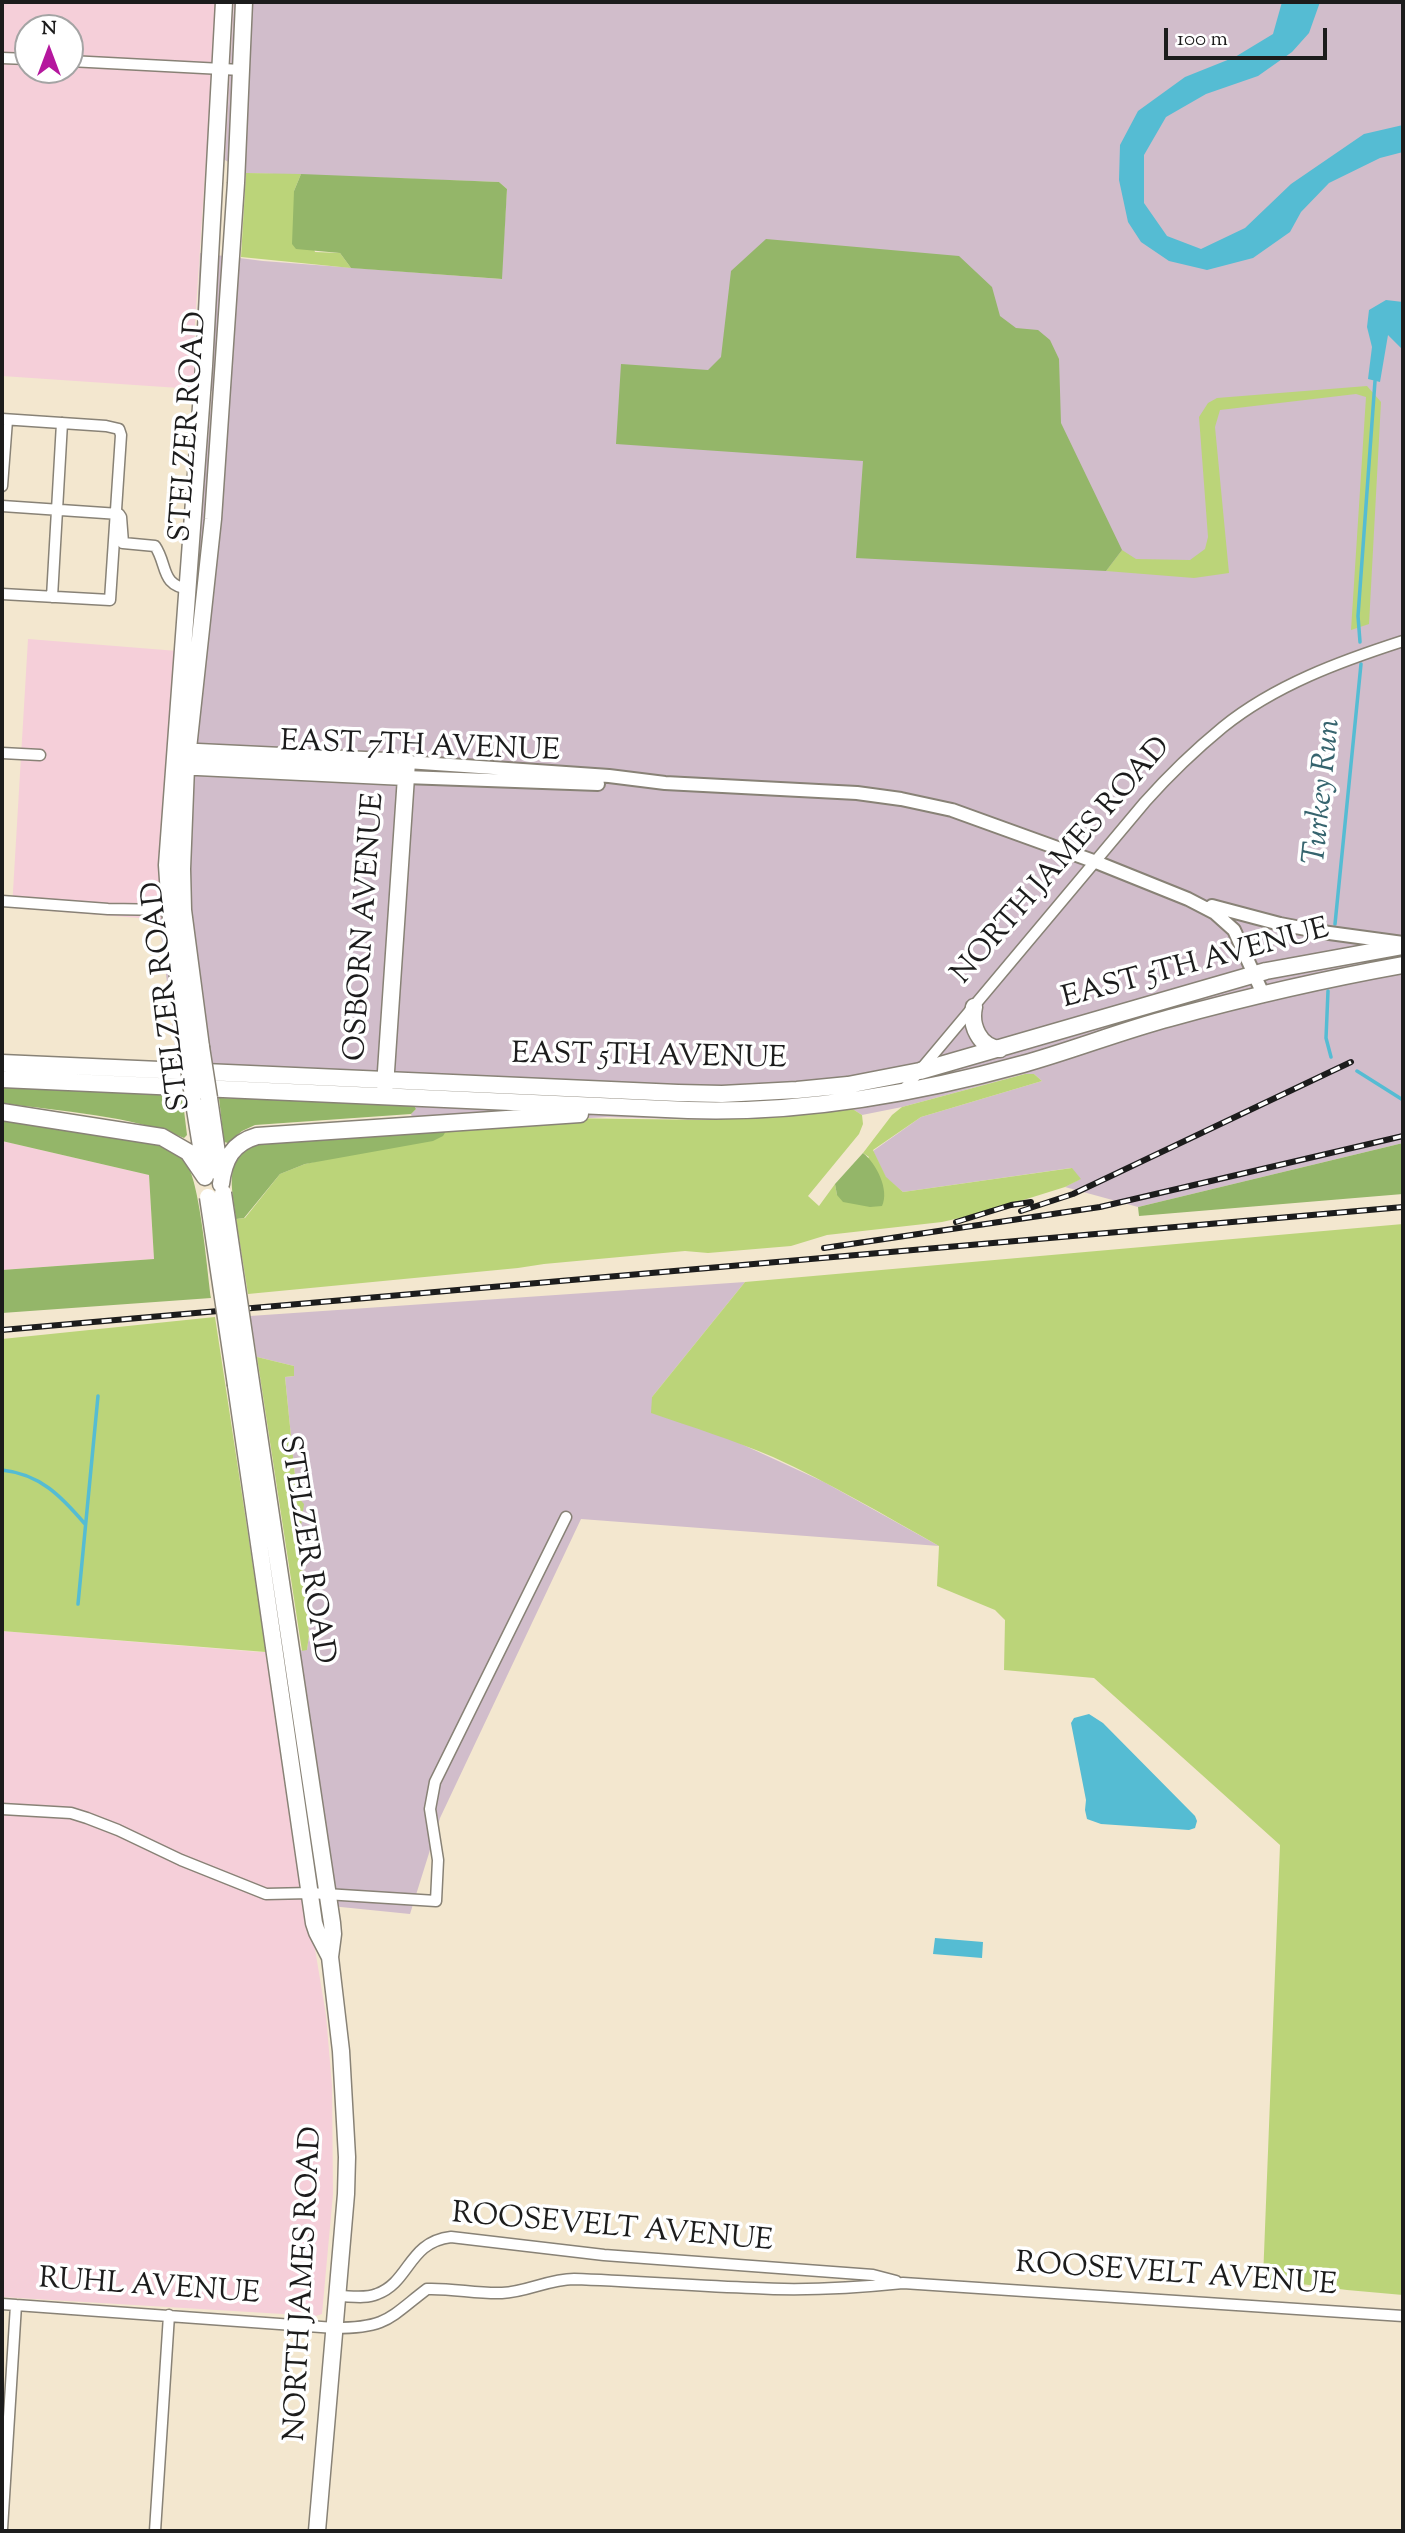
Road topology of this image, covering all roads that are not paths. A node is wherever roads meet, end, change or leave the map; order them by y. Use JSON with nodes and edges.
{"nodes":[{"id":1,"x":224,"y":2,"type":"edge"},
{"id":2,"x":244,"y":2,"type":"edge"},
{"id":3,"x":84,"y":62,"type":"edge"},
{"id":4,"x":220,"y":69,"type":"junction"},
{"id":5,"x":241,"y":70,"type":"junction"},
{"id":6,"x":4,"y":420,"type":"edge"},
{"id":7,"x":62,"y":423,"type":"junction"},
{"id":8,"x":2,"y":486,"type":"edge"},
{"id":9,"x":2,"y":506,"type":"edge"},
{"id":10,"x":57,"y":510,"type":"junction"},
{"id":11,"x":116,"y":513,"type":"junction"},
{"id":12,"x":186,"y":588,"type":"junction"},
{"id":13,"x":207,"y":590,"type":"junction"},
{"id":14,"x":2,"y":594,"type":"edge"},
{"id":15,"x":52,"y":597,"type":"junction"},
{"id":16,"x":1403,"y":640,"type":"edge"},
{"id":17,"x":191,"y":715,"type":"junction"},
{"id":18,"x":2,"y":753,"type":"edge"},
{"id":19,"x":40,"y":755,"type":"dead end"},
{"id":20,"x":249,"y":755,"type":"junction"},
{"id":21,"x":180,"y":759,"type":"junction"},
{"id":22,"x":406,"y":770,"type":"junction"},
{"id":23,"x":1096,"y":862,"type":"junction"},
{"id":24,"x":1188,"y":899,"type":"junction"},
{"id":25,"x":2,"y":901,"type":"edge"},
{"id":26,"x":170,"y":910,"type":"junction"},
{"id":27,"x":1403,"y":944,"type":"edge"},
{"id":28,"x":1403,"y":965,"type":"edge"},
{"id":29,"x":1254,"y":974,"type":"junction"},
{"id":30,"x":1263,"y":994,"type":"junction"},
{"id":31,"x":974,"y":1007,"type":"junction"},
{"id":32,"x":193,"y":1046,"type":"junction"},
{"id":33,"x":1000,"y":1049,"type":"junction"},
{"id":34,"x":2,"y":1063,"type":"edge"},
{"id":35,"x":920,"y":1071,"type":"junction"},
{"id":36,"x":2,"y":1079,"type":"edge"},
{"id":37,"x":386,"y":1079,"type":"junction"},
{"id":38,"x":900,"y":1093,"type":"junction"},
{"id":39,"x":384,"y":1096,"type":"junction"},
{"id":40,"x":201,"y":1098,"type":"junction"},
{"id":41,"x":688,"y":1111,"type":"junction"},
{"id":42,"x":2,"y":1112,"type":"edge"},
{"id":43,"x":205,"y":1177,"type":"junction"},
{"id":44,"x":217,"y":1191,"type":"junction"},
{"id":45,"x":243,"y":1383,"type":"junction"},
{"id":46,"x":566,"y":1517,"type":"dead end"},
{"id":47,"x":2,"y":1809,"type":"edge"},
{"id":48,"x":310,"y":1893,"type":"junction"},
{"id":49,"x":328,"y":1894,"type":"junction"},
{"id":50,"x":330,"y":1957,"type":"junction"},
{"id":51,"x":903,"y":2283,"type":"junction"},
{"id":52,"x":338,"y":2296,"type":"junction"},
{"id":53,"x":2,"y":2304,"type":"edge"},
{"id":54,"x":16,"y":2305,"type":"junction"},
{"id":55,"x":169,"y":2315,"type":"junction"},
{"id":56,"x":1403,"y":2316,"type":"edge"},
{"id":57,"x":335,"y":2329,"type":"junction"},
{"id":58,"x":2,"y":2529,"type":"edge"},
{"id":59,"x":155,"y":2531,"type":"edge"},
{"id":60,"x":317,"y":2531,"type":"edge"}],
"edges":[{"from":1,"to":4,"type":"main road","name":"STELZER ROAD"},
{"from":2,"to":5,"type":"main road","name":"STELZER ROAD"},
{"from":3,"to":4,"type":"street"},
{"from":4,"to":5,"type":"street"},
{"from":4,"to":12,"type":"main road","name":"STELZER ROAD"},
{"from":5,"to":13,"type":"main road","name":"STELZER ROAD"},
{"from":6,"to":7,"type":"street"},
{"from":6,"to":8,"type":"street"},
{"from":7,"to":10,"type":"street"},
{"from":7,"to":11,"type":"street"},
{"from":9,"to":10,"type":"street"},
{"from":10,"to":11,"type":"street"},
{"from":10,"to":15,"type":"street"},
{"from":11,"to":12,"type":"street"},
{"from":11,"to":15,"type":"street"},
{"from":12,"to":13,"type":"street"},
{"from":12,"to":21,"type":"main road","name":"STELZER ROAD"},
{"from":13,"to":17,"type":"main road","name":"STELZER ROAD"},
{"from":14,"to":15,"type":"street"},
{"from":16,"to":23,"type":"street","name":"NORTH JAMES ROAD"},
{"from":17,"to":20,"type":"main road"},
{"from":17,"to":21,"type":"main road","name":"STELZER ROAD"},
{"from":18,"to":19,"type":"street"},
{"from":20,"to":21,"type":"main road","name":"EAST 7TH AVENUE"},
{"from":20,"to":22,"type":"main road","name":"EAST 7TH AVENUE"},
{"from":21,"to":22,"type":"main road","name":"EAST 7TH AVENUE"},
{"from":21,"to":26,"type":"main road","name":"STELZER ROAD"},
{"from":21,"to":32,"type":"main road","name":"STELZER ROAD"},
{"from":22,"to":23,"type":"street","name":"EAST 7TH AVENUE"},
{"from":22,"to":37,"type":"main road","name":"OSBORN AVENUE"},
{"from":23,"to":24,"type":"street","name":"EAST 7TH AVENUE"},
{"from":23,"to":31,"type":"street","name":"NORTH JAMES ROAD"},
{"from":24,"to":27,"type":"street","name":"EAST 7TH AVENUE"},
{"from":24,"to":29,"type":"street","name":"EAST 7TH AVENUE"},
{"from":25,"to":26,"type":"street"},
{"from":26,"to":32,"type":"main road","name":"STELZER ROAD"},
{"from":27,"to":29,"type":"main road","name":"EAST 5TH AVENUE"},
{"from":28,"to":30,"type":"main road","name":"EAST 5TH AVENUE"},
{"from":29,"to":30,"type":"street","name":"EAST 7TH AVENUE"},
{"from":29,"to":33,"type":"main road","name":"EAST 5TH AVENUE"},
{"from":30,"to":38,"type":"main road","name":"EAST 5TH AVENUE"},
{"from":31,"to":33,"type":"main road"},
{"from":31,"to":35,"type":"street","name":"NORTH JAMES ROAD"},
{"from":32,"to":40,"type":"main road","name":"STELZER ROAD","bridge":true},
{"from":33,"to":35,"type":"main road","name":"EAST 5TH AVENUE"},
{"from":34,"to":37,"type":"main road","name":"EAST 5TH AVENUE"},
{"from":35,"to":37,"type":"main road","name":"EAST 5TH AVENUE"},
{"from":35,"to":38,"type":"street","name":"NORTH JAMES ROAD"},
{"from":36,"to":39,"type":"main road","name":"EAST 5TH AVENUE"},
{"from":37,"to":39,"type":"main road","name":"OSBORN AVENUE"},
{"from":38,"to":41,"type":"main road","name":"EAST 5TH AVENUE"},
{"from":39,"to":41,"type":"main road","name":"EAST 5TH AVENUE"},
{"from":40,"to":43,"type":"main road","name":"STELZER ROAD"},
{"from":40,"to":44,"type":"main road","name":"STELZER ROAD"},
{"from":41,"to":44,"type":"main road"},
{"from":42,"to":43,"type":"main road"},
{"from":43,"to":44,"type":"main road","name":"STELZER ROAD"},
{"from":44,"to":45,"type":"main road","name":"STELZER ROAD","bridge":true},
{"from":45,"to":48,"type":"main road","name":"STELZER ROAD"},
{"from":45,"to":49,"type":"main road","name":"STELZER ROAD"},
{"from":46,"to":49,"type":"street"},
{"from":47,"to":48,"type":"street"},
{"from":48,"to":49,"type":"street"},
{"from":48,"to":50,"type":"main road","name":"NORTH JAMES ROAD"},
{"from":49,"to":50,"type":"main road","name":"NORTH JAMES ROAD"},
{"from":50,"to":52,"type":"main road","name":"NORTH JAMES ROAD"},
{"from":51,"to":52,"type":"street","name":"ROOSEVELT AVENUE"},
{"from":51,"to":56,"type":"street","name":"ROOSEVELT AVENUE"},
{"from":51,"to":57,"type":"street","name":"ROOSEVELT AVENUE"},
{"from":52,"to":57,"type":"main road","name":"NORTH JAMES ROAD"},
{"from":53,"to":54,"type":"street","name":"RUHL AVENUE"},
{"from":54,"to":55,"type":"street","name":"RUHL AVENUE"},
{"from":54,"to":58,"type":"street"},
{"from":55,"to":57,"type":"street","name":"RUHL AVENUE"},
{"from":55,"to":59,"type":"street"},
{"from":57,"to":60,"type":"main road","name":"NORTH JAMES ROAD"}]}
